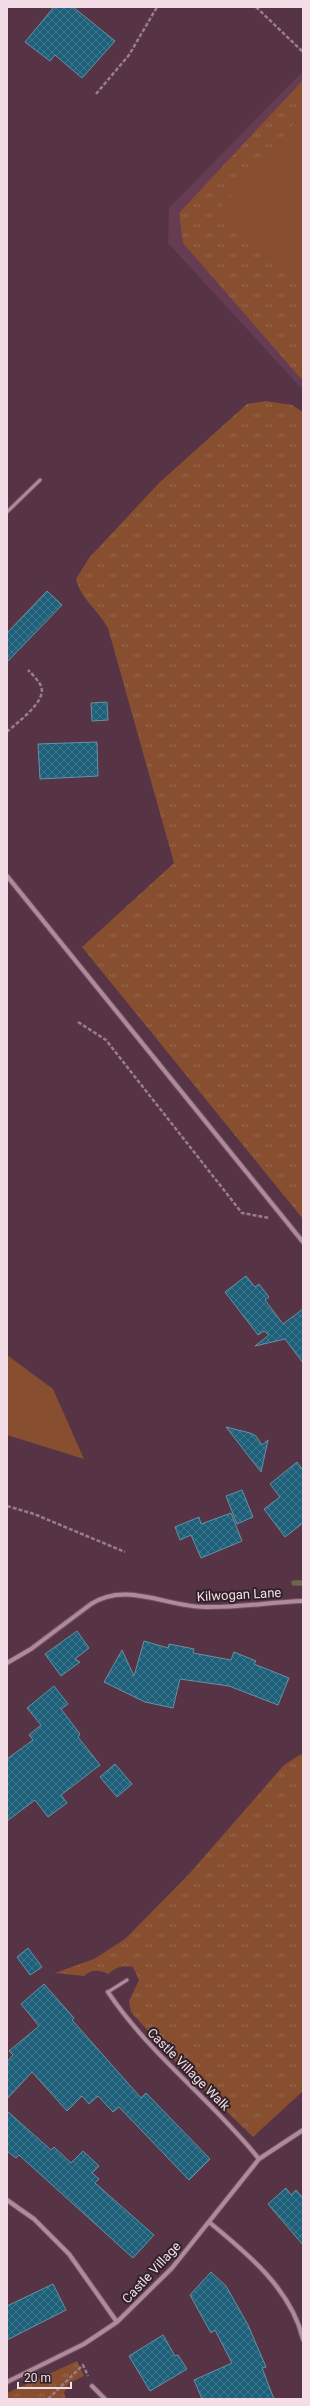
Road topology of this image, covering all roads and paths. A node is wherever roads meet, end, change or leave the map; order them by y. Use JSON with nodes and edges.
{"nodes":[{"id":1,"x":157,"y":7,"type":"edge"},
{"id":2,"x":256,"y":7,"type":"edge"},
{"id":3,"x":303,"y":52,"type":"edge"},
{"id":4,"x":96,"y":94,"type":"dead end"},
{"id":5,"x":40,"y":480,"type":"dead end"},
{"id":6,"x":7,"y":512,"type":"edge"},
{"id":7,"x":28,"y":670,"type":"dead end"},
{"id":8,"x":7,"y":732,"type":"edge"},
{"id":9,"x":7,"y":876,"type":"edge"},
{"id":10,"x":78,"y":1022,"type":"dead end"},
{"id":11,"x":284,"y":1218,"type":"junction"},
{"id":12,"x":303,"y":1242,"type":"edge"},
{"id":13,"x":7,"y":1506,"type":"edge"},
{"id":14,"x":125,"y":1552,"type":"dead end"},
{"id":15,"x":303,"y":1601,"type":"edge"},
{"id":16,"x":7,"y":1663,"type":"edge"},
{"id":17,"x":127,"y":1980,"type":"dead end"},
{"id":18,"x":108,"y":1992,"type":"joint"},
{"id":19,"x":303,"y":2130,"type":"edge"},
{"id":20,"x":259,"y":2159,"type":"junction"},
{"id":21,"x":7,"y":2200,"type":"edge"},
{"id":22,"x":209,"y":2222,"type":"junction"},
{"id":23,"x":117,"y":2322,"type":"junction"},
{"id":24,"x":303,"y":2339,"type":"edge"},
{"id":25,"x":7,"y":2382,"type":"edge"},
{"id":26,"x":92,"y":2386,"type":"joint"},
{"id":27,"x":48,"y":2399,"type":"edge"},
{"id":28,"x":105,"y":2399,"type":"edge"}],
"edges":[{"from":1,"to":4,"type":"path"},
{"from":2,"to":3,"type":"path"},
{"from":5,"to":6,"type":"lane"},
{"from":7,"to":8,"type":"path"},
{"from":9,"to":11,"type":"street"},
{"from":10,"to":11,"type":"path"},
{"from":11,"to":12,"type":"street"},
{"from":13,"to":14,"type":"path"},
{"from":15,"to":16,"type":"street","name":"Kilwogan Lane"},
{"from":17,"to":18,"type":"lane"},
{"from":18,"to":20,"type":"street","name":"Castle Village Walk"},
{"from":19,"to":20,"type":"street","name":"Castle Village"},
{"from":20,"to":22,"type":"street","name":"Castle Village"},
{"from":21,"to":23,"type":"street"},
{"from":22,"to":23,"type":"street","name":"Castle Village"},
{"from":22,"to":24,"type":"street"},
{"from":23,"to":25,"type":"street","name":"Castle Village"},
{"from":26,"to":27,"type":"path"},
{"from":26,"to":28,"type":"street"}]}
